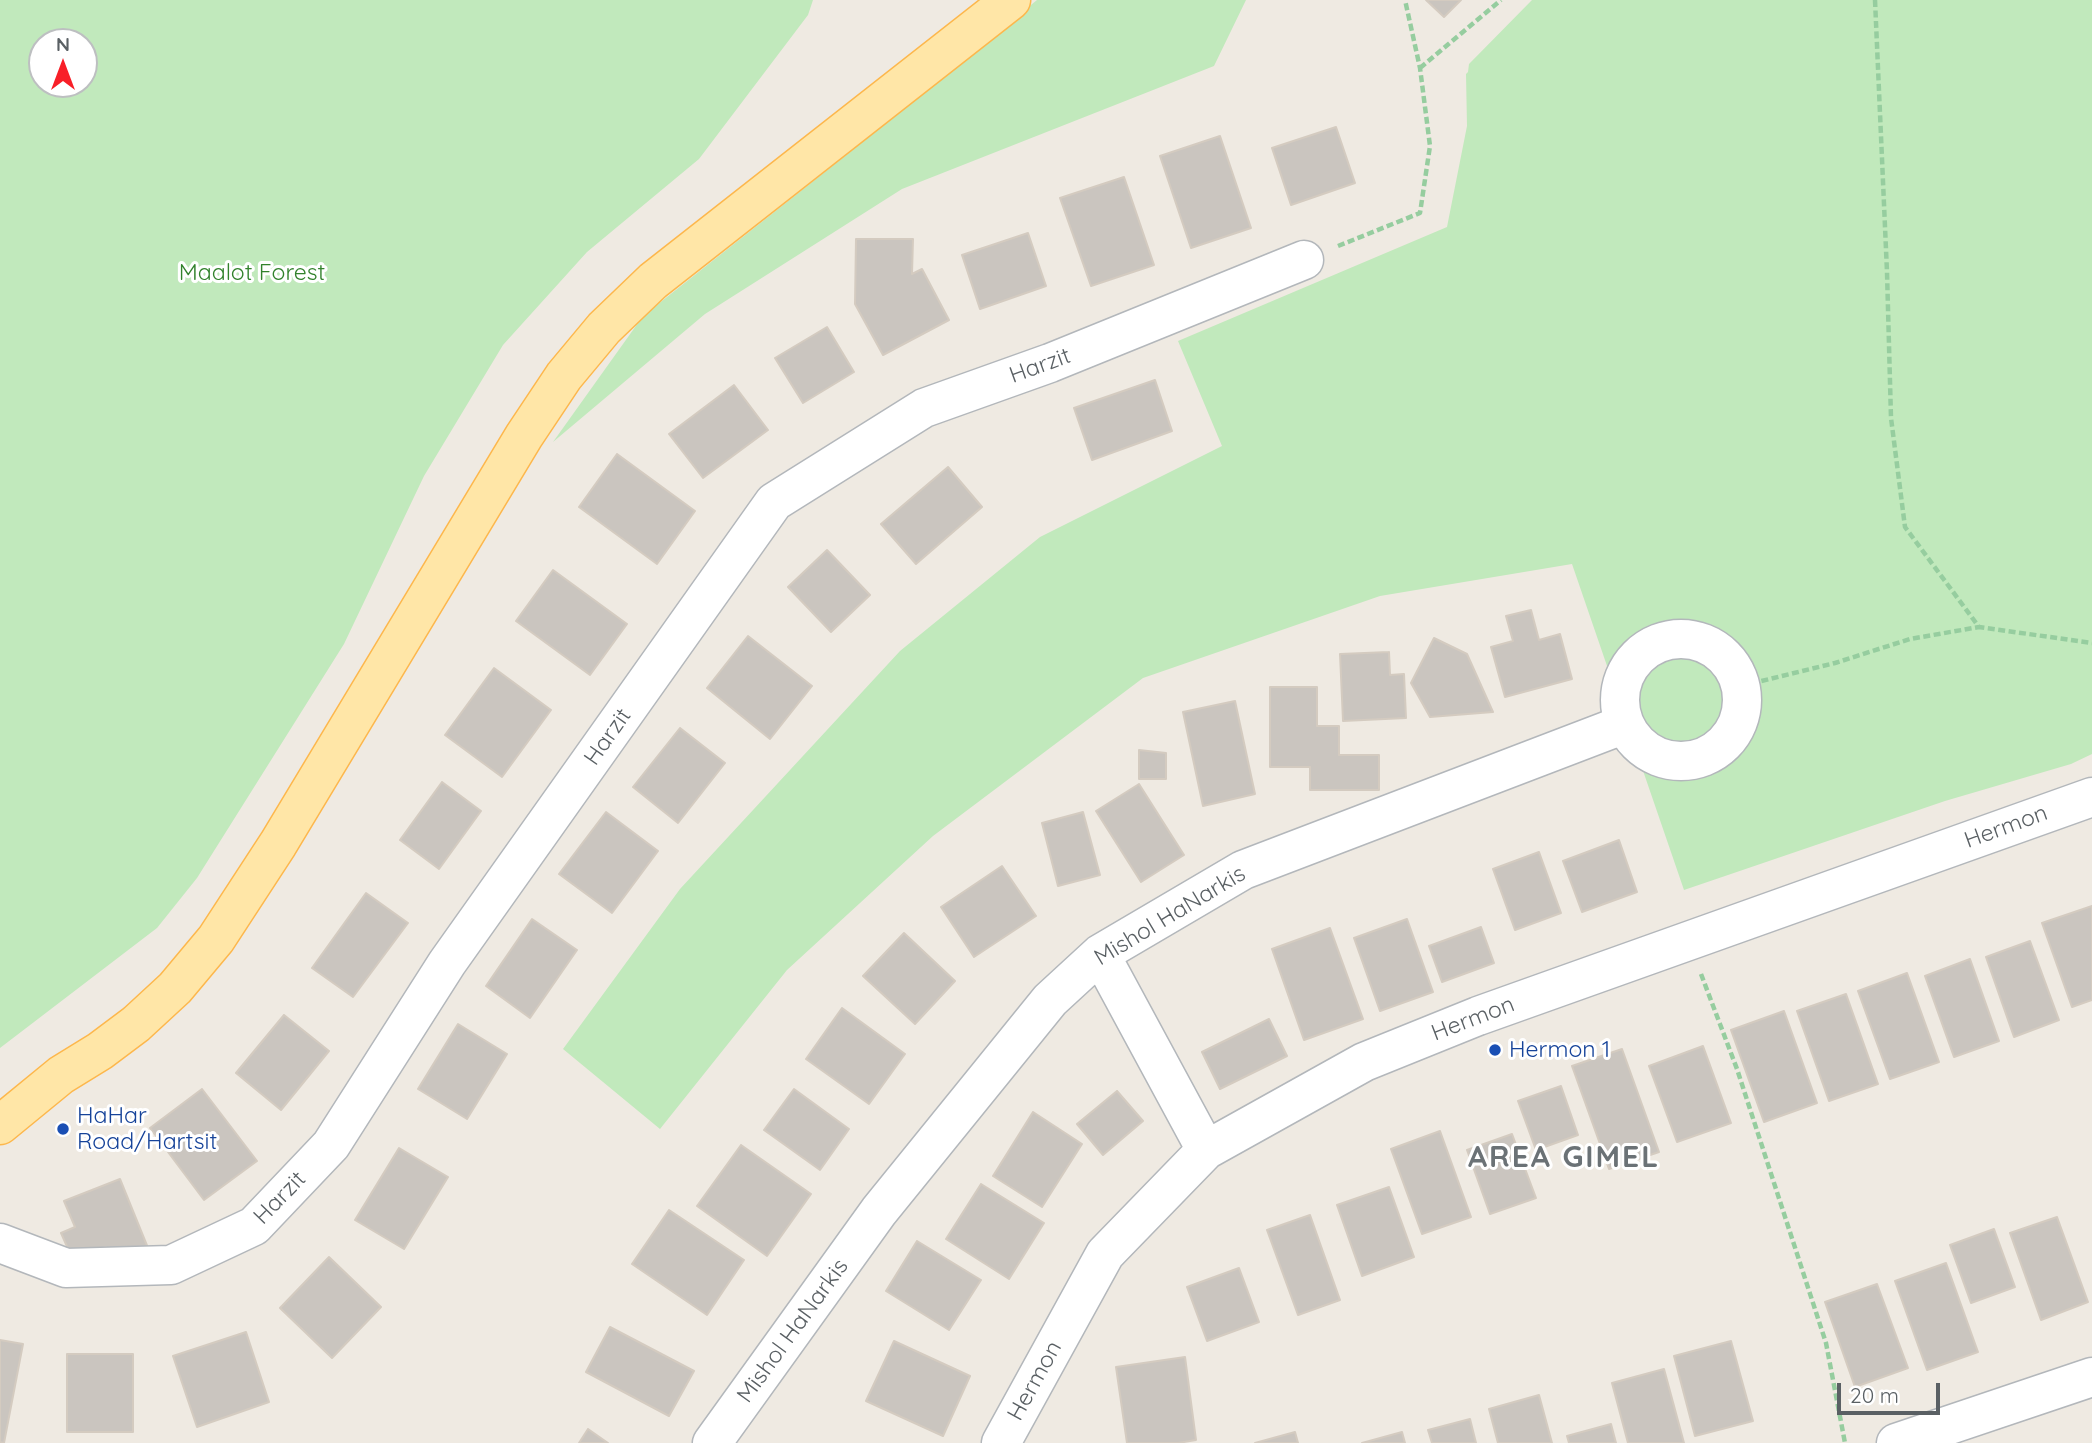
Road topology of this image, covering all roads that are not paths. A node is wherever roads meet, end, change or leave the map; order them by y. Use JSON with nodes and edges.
{"nodes":[{"id":1,"x":1011,"y":0,"type":"edge"},
{"id":2,"x":1304,"y":260,"type":"road end"},
{"id":3,"x":1625,"y":724,"type":"junction"},
{"id":4,"x":2092,"y":797,"type":"edge"},
{"id":5,"x":1100,"y":954,"type":"junction"},
{"id":6,"x":61,"y":1075,"type":"junction"},
{"id":7,"x":0,"y":1096,"type":"edge"},
{"id":8,"x":0,"y":1125,"type":"edge"},
{"id":9,"x":1206,"y":1150,"type":"junction"},
{"id":10,"x":0,"y":1243,"type":"edge"},
{"id":11,"x":2092,"y":1377,"type":"edge"},
{"id":12,"x":712,"y":1443,"type":"edge"},
{"id":13,"x":1001,"y":1443,"type":"edge"},
{"id":14,"x":1896,"y":1443,"type":"edge"}],
"edges":[{"from":1,"to":6,"type":"main road"},
{"from":2,"to":10,"type":"street","name":"Harzit"},
{"from":3,"to":3,"type":"street"},
{"from":3,"to":5,"type":"street","name":"Mishol HaNarkis"},
{"from":4,"to":9,"type":"street","name":"Hermon"},
{"from":5,"to":9,"type":"street"},
{"from":5,"to":12,"type":"street","name":"Mishol HaNarkis"},
{"from":6,"to":7,"type":"main road"},
{"from":6,"to":8,"type":"main road"},
{"from":9,"to":13,"type":"street","name":"Hermon"},
{"from":11,"to":14,"type":"street"}]}
